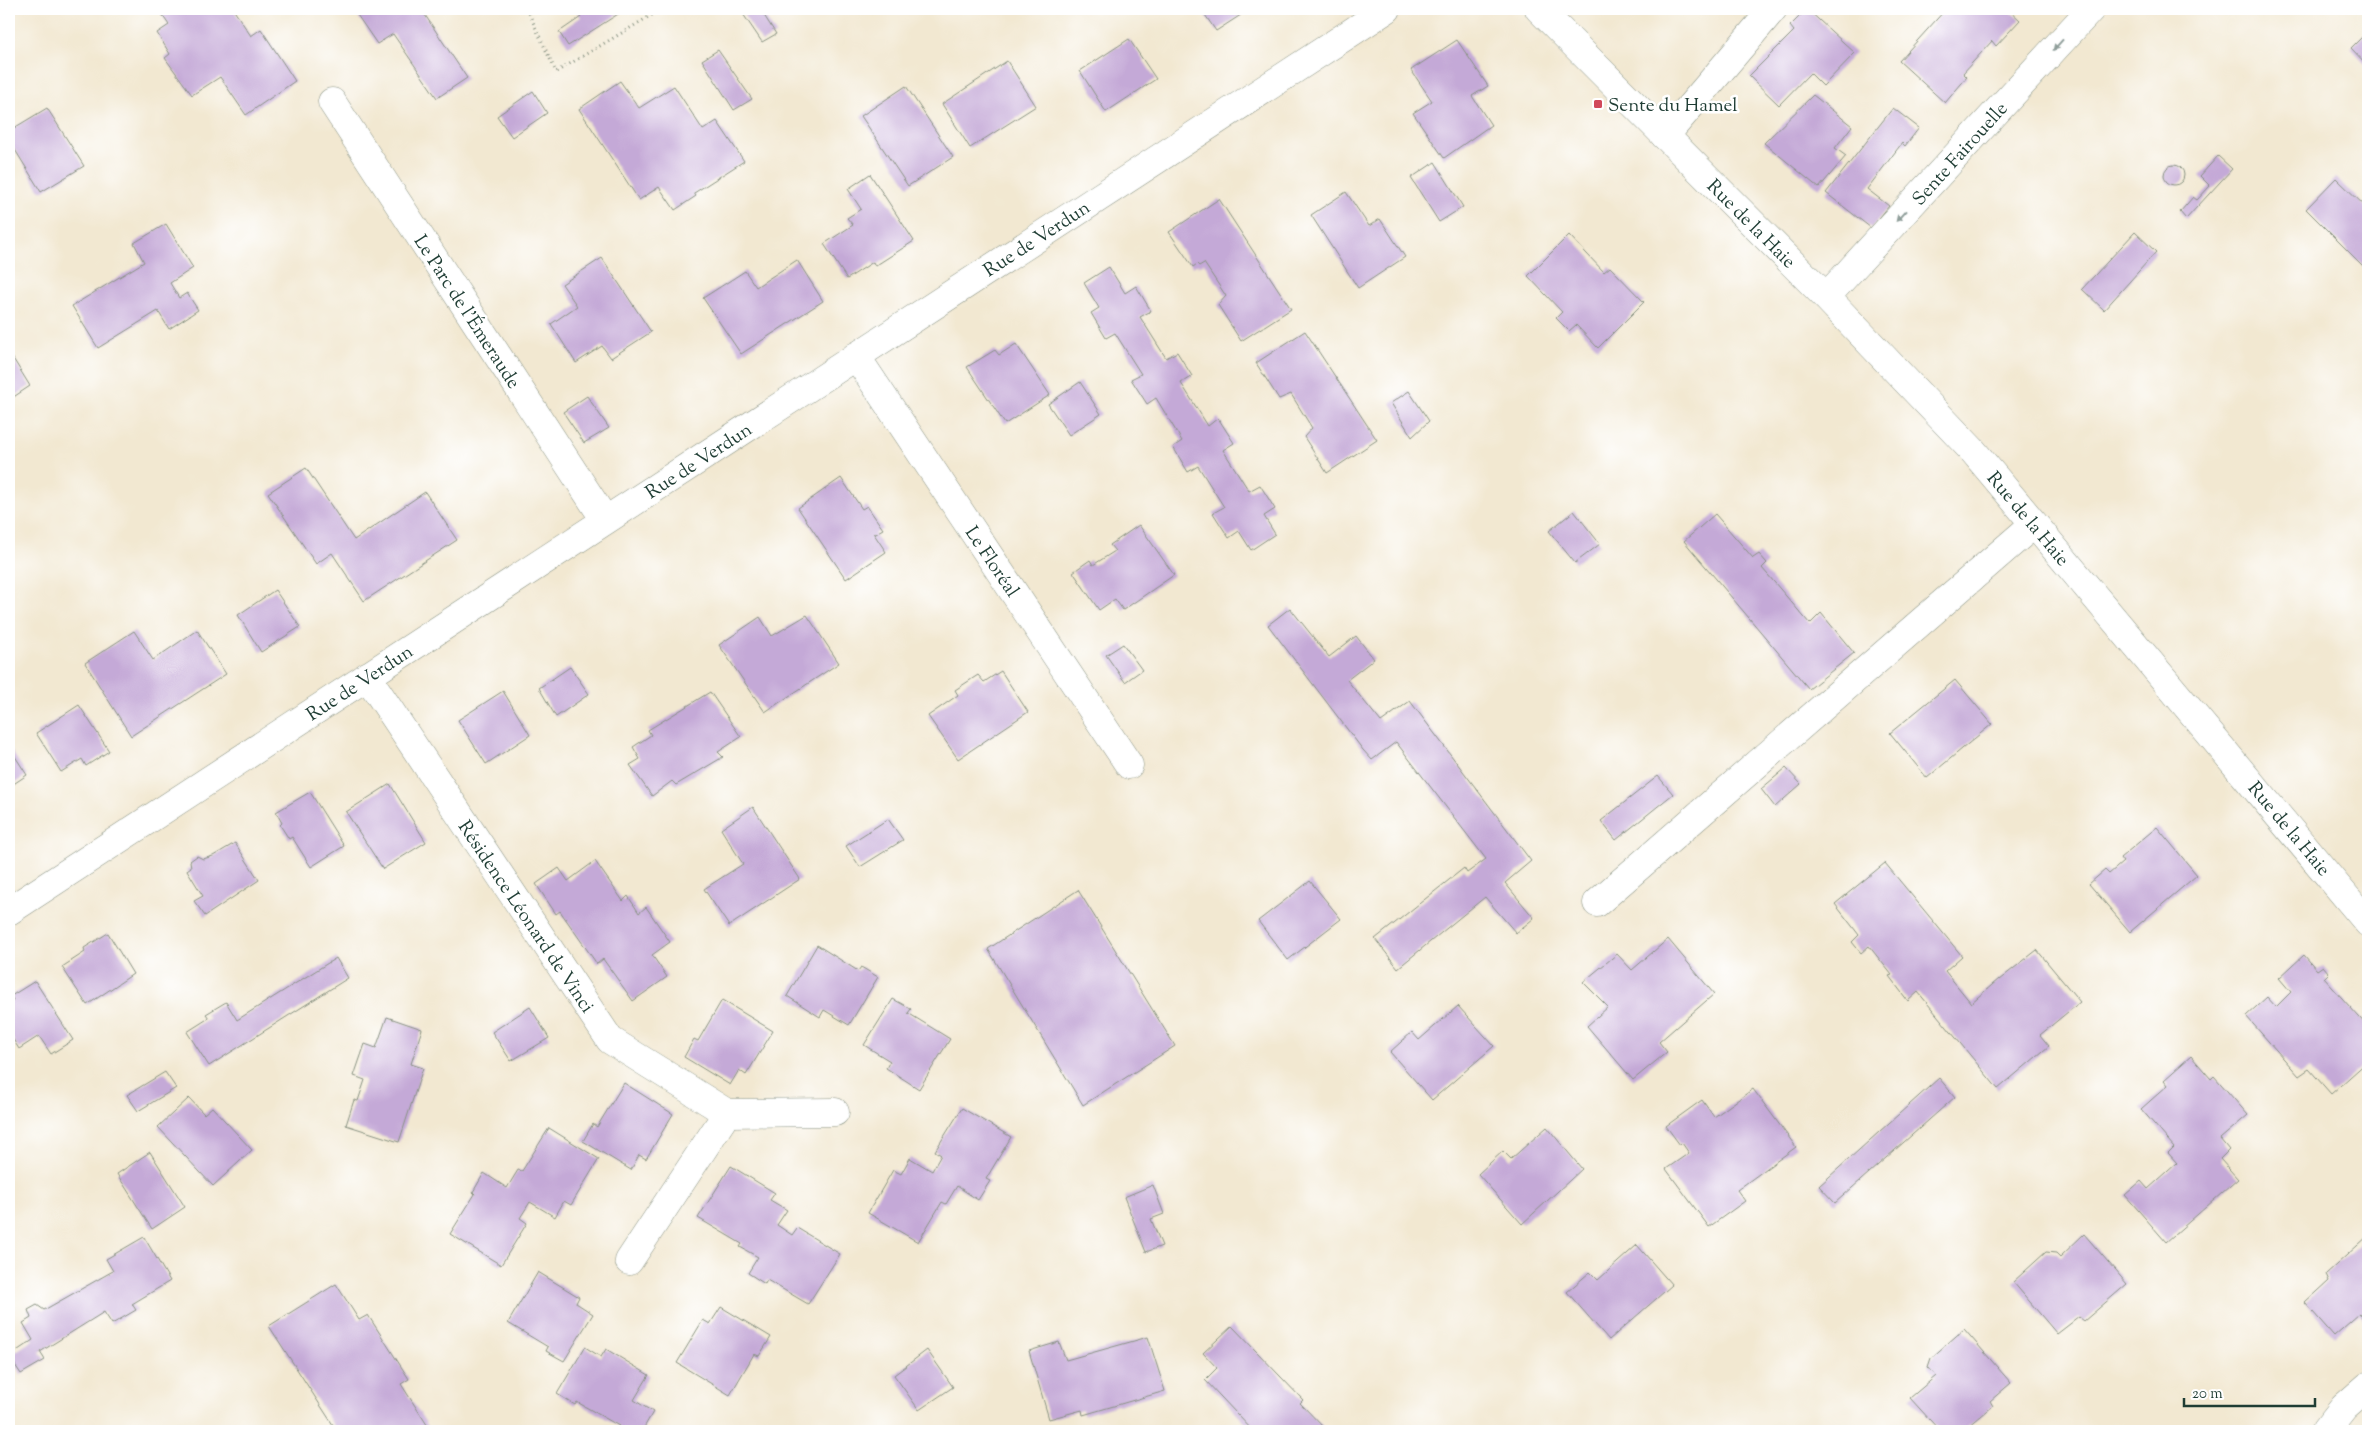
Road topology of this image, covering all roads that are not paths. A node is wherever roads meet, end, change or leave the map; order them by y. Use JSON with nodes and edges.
{"nodes":[{"id":1,"x":1387,"y":9,"type":"edge"},
{"id":2,"x":1539,"y":9,"type":"edge"},
{"id":3,"x":1773,"y":9,"type":"edge"},
{"id":4,"x":2091,"y":9,"type":"edge"},
{"id":5,"x":332,"y":102,"type":"dead end"},
{"id":6,"x":1665,"y":136,"type":"junction"},
{"id":7,"x":1826,"y":297,"type":"junction"},
{"id":8,"x":856,"y":356,"type":"junction"},
{"id":9,"x":605,"y":520,"type":"junction"},
{"id":10,"x":2034,"y":524,"type":"junction"},
{"id":11,"x":367,"y":676,"type":"junction"},
{"id":12,"x":1129,"y":765,"type":"dead end"},
{"id":13,"x":1597,"y":903,"type":"dead end"},
{"id":14,"x":9,"y":911,"type":"edge"},
{"id":15,"x":2368,"y":923,"type":"edge"},
{"id":16,"x":835,"y":1112,"type":"dead end"},
{"id":17,"x":727,"y":1113,"type":"junction"},
{"id":18,"x":630,"y":1261,"type":"dead end"},
{"id":19,"x":2368,"y":1386,"type":"edge"},
{"id":20,"x":2325,"y":1431,"type":"edge"}],
"edges":[{"from":1,"to":8,"type":"street","name":"Rue de Verdun"},
{"from":2,"to":6,"type":"street","name":"Rue de la Haie"},
{"from":3,"to":6,"type":"street"},
{"from":4,"to":7,"type":"street","name":"Sente Fairouelle","one_way":true},
{"from":5,"to":9,"type":"street","name":"Le Parc de l'Émeraude"},
{"from":6,"to":7,"type":"street","name":"Rue de la Haie"},
{"from":7,"to":10,"type":"street","name":"Rue de la Haie"},
{"from":8,"to":9,"type":"street","name":"Rue de Verdun"},
{"from":8,"to":12,"type":"street","name":"Le Floréal"},
{"from":9,"to":11,"type":"street","name":"Rue de Verdun"},
{"from":10,"to":13,"type":"street"},
{"from":10,"to":15,"type":"street","name":"Rue de la Haie"},
{"from":11,"to":14,"type":"street","name":"Rue de Verdun"},
{"from":11,"to":17,"type":"street","name":"Résidence Léonard de Vinci"},
{"from":16,"to":17,"type":"street"},
{"from":17,"to":18,"type":"street"},
{"from":19,"to":20,"type":"street"}]}
